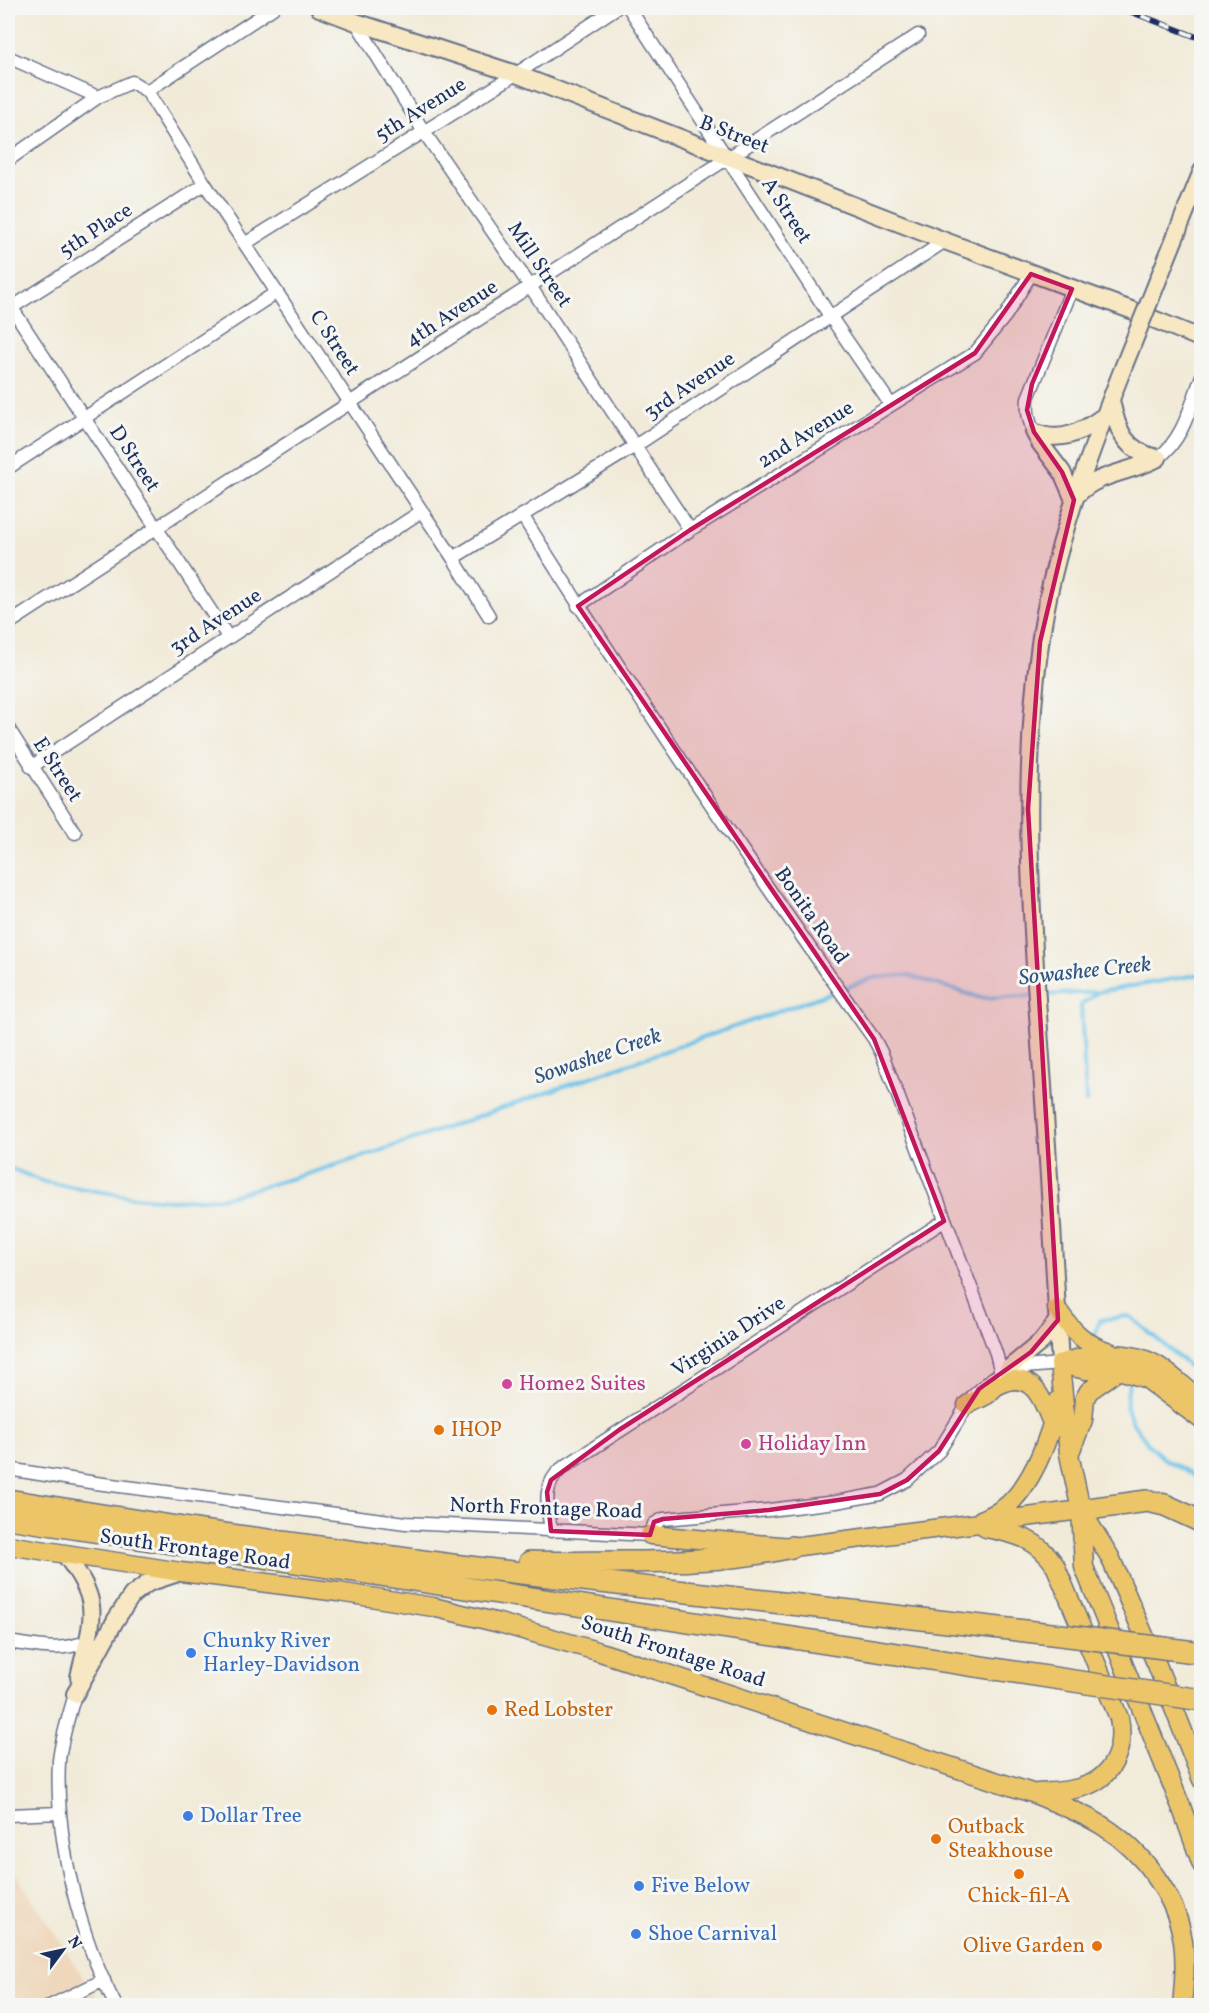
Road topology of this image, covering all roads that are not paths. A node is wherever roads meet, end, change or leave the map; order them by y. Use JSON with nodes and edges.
{"nodes":[{"id":1,"x":273,"y":8,"type":"edge"},
{"id":2,"x":319,"y":8,"type":"edge"},
{"id":3,"x":616,"y":8,"type":"edge"},
{"id":4,"x":629,"y":8,"type":"edge"},
{"id":5,"x":356,"y":22,"type":"junction"},
{"id":6,"x":918,"y":35,"type":"dead end"},
{"id":7,"x":8,"y":57,"type":"edge"},
{"id":8,"x":516,"y":74,"type":"junction"},
{"id":9,"x":147,"y":91,"type":"junction"},
{"id":10,"x":98,"y":97,"type":"junction"},
{"id":11,"x":424,"y":132,"type":"junction"},
{"id":12,"x":728,"y":157,"type":"junction"},
{"id":13,"x":8,"y":160,"type":"edge"},
{"id":14,"x":1202,"y":171,"type":"edge"},
{"id":15,"x":205,"y":184,"type":"junction"},
{"id":16,"x":945,"y":241,"type":"junction"},
{"id":17,"x":246,"y":243,"type":"junction"},
{"id":18,"x":1031,"y":274,"type":"junction"},
{"id":19,"x":530,"y":286,"type":"junction"},
{"id":20,"x":1072,"y":289,"type":"junction"},
{"id":21,"x":277,"y":292,"type":"junction"},
{"id":22,"x":9,"y":306,"type":"edge"},
{"id":23,"x":830,"y":316,"type":"junction"},
{"id":24,"x":1202,"y":339,"type":"edge"},
{"id":25,"x":1202,"y":376,"type":"edge"},
{"id":26,"x":1111,"y":400,"type":"junction"},
{"id":27,"x":350,"y":404,"type":"junction"},
{"id":28,"x":891,"y":405,"type":"junction"},
{"id":29,"x":1104,"y":416,"type":"junction"},
{"id":30,"x":84,"y":418,"type":"junction"},
{"id":31,"x":1034,"y":432,"type":"junction"},
{"id":32,"x":635,"y":446,"type":"junction"},
{"id":33,"x":1158,"y":458,"type":"junction"},
{"id":34,"x":8,"y":468,"type":"edge"},
{"id":35,"x":1075,"y":498,"type":"junction"},
{"id":36,"x":422,"y":511,"type":"junction"},
{"id":37,"x":522,"y":515,"type":"junction"},
{"id":38,"x":156,"y":528,"type":"junction"},
{"id":39,"x":690,"y":530,"type":"junction"},
{"id":40,"x":453,"y":558,"type":"junction"},
{"id":41,"x":578,"y":606,"type":"junction"},
{"id":42,"x":489,"y":616,"type":"dead end"},
{"id":43,"x":8,"y":624,"type":"edge"},
{"id":44,"x":228,"y":637,"type":"junction"},
{"id":45,"x":8,"y":729,"type":"edge"},
{"id":46,"x":32,"y":767,"type":"junction"},
{"id":47,"x":75,"y":833,"type":"dead end"},
{"id":48,"x":944,"y":1221,"type":"junction"},
{"id":49,"x":1057,"y":1315,"type":"junction"},
{"id":50,"x":1118,"y":1362,"type":"junction"},
{"id":51,"x":1060,"y":1364,"type":"junction"},
{"id":52,"x":1004,"y":1371,"type":"junction"},
{"id":53,"x":1062,"y":1390,"type":"junction"},
{"id":54,"x":1202,"y":1401,"type":"edge"},
{"id":55,"x":967,"y":1405,"type":"junction"},
{"id":56,"x":1202,"y":1420,"type":"edge"},
{"id":57,"x":1053,"y":1425,"type":"junction"},
{"id":58,"x":1070,"y":1461,"type":"junction"},
{"id":59,"x":8,"y":1469,"type":"edge"},
{"id":60,"x":8,"y":1500,"type":"edge"},
{"id":61,"x":1081,"y":1510,"type":"junction"},
{"id":62,"x":8,"y":1518,"type":"edge"},
{"id":63,"x":1202,"y":1522,"type":"edge"},
{"id":64,"x":972,"y":1526,"type":"junction"},
{"id":65,"x":551,"y":1531,"type":"junction"},
{"id":66,"x":650,"y":1535,"type":"junction"},
{"id":67,"x":8,"y":1545,"type":"edge"},
{"id":68,"x":792,"y":1547,"type":"junction"},
{"id":69,"x":64,"y":1555,"type":"junction"},
{"id":70,"x":452,"y":1565,"type":"junction"},
{"id":71,"x":181,"y":1572,"type":"junction"},
{"id":72,"x":88,"y":1641,"type":"junction"},
{"id":73,"x":8,"y":1642,"type":"edge"},
{"id":74,"x":1198,"y":1652,"type":"edge"},
{"id":75,"x":75,"y":1694,"type":"junction"},
{"id":76,"x":1202,"y":1700,"type":"edge"},
{"id":77,"x":1202,"y":1780,"type":"edge"},
{"id":78,"x":1032,"y":1793,"type":"junction"},
{"id":79,"x":60,"y":1813,"type":"junction"},
{"id":80,"x":8,"y":1815,"type":"edge"},
{"id":81,"x":1202,"y":1865,"type":"edge"},
{"id":82,"x":104,"y":1980,"type":"junction"},
{"id":83,"x":111,"y":2004,"type":"edge"},
{"id":84,"x":50,"y":2006,"type":"edge"},
{"id":85,"x":1182,"y":2006,"type":"edge"}],
"edges":[{"from":1,"to":9,"type":"street"},
{"from":2,"to":5,"type":"main road","name":"B Street"},
{"from":3,"to":8,"type":"street","name":"5th Avenue"},
{"from":4,"to":12,"type":"street","name":"A Street"},
{"from":5,"to":8,"type":"main road","name":"B Street"},
{"from":5,"to":11,"type":"street","name":"Mill Street"},
{"from":6,"to":12,"type":"street","name":"4th Avenue"},
{"from":7,"to":10,"type":"street"},
{"from":8,"to":11,"type":"street","name":"5th Avenue"},
{"from":8,"to":12,"type":"main road","name":"B Street"},
{"from":9,"to":10,"type":"street"},
{"from":9,"to":15,"type":"street","name":"C Street"},
{"from":10,"to":13,"type":"street"},
{"from":11,"to":17,"type":"street","name":"5th Avenue"},
{"from":11,"to":19,"type":"street","name":"Mill Street"},
{"from":12,"to":16,"type":"main road","name":"B Street"},
{"from":12,"to":19,"type":"street","name":"4th Avenue"},
{"from":12,"to":23,"type":"street","name":"A Street"},
{"from":14,"to":26,"type":"main road","bridge":true},
{"from":15,"to":17,"type":"street","name":"C Street"},
{"from":15,"to":22,"type":"street","name":"5th Place"},
{"from":16,"to":18,"type":"main road","name":"B Street"},
{"from":16,"to":23,"type":"street","name":"3rd Avenue"},
{"from":17,"to":21,"type":"street","name":"C Street"},
{"from":18,"to":20,"type":"main road","name":"B Street"},
{"from":18,"to":28,"type":"street","name":"2nd Avenue"},
{"from":19,"to":27,"type":"street","name":"4th Avenue"},
{"from":19,"to":32,"type":"street","name":"Mill Street"},
{"from":20,"to":24,"type":"main road","name":"B Street"},
{"from":20,"to":31,"type":"street"},
{"from":21,"to":27,"type":"street","name":"C Street"},
{"from":21,"to":30,"type":"street"},
{"from":22,"to":30,"type":"street","name":"D Street"},
{"from":23,"to":28,"type":"street","name":"A Street"},
{"from":23,"to":32,"type":"street","name":"3rd Avenue"},
{"from":25,"to":33,"type":"street"},
{"from":26,"to":29,"type":"main road"},
{"from":26,"to":33,"type":"main road"},
{"from":27,"to":36,"type":"street","name":"C Street"},
{"from":27,"to":38,"type":"street","name":"4th Avenue"},
{"from":28,"to":39,"type":"street","name":"2nd Avenue"},
{"from":29,"to":31,"type":"main road"},
{"from":29,"to":35,"type":"main road"},
{"from":30,"to":34,"type":"street"},
{"from":30,"to":38,"type":"street","name":"D Street"},
{"from":31,"to":35,"type":"main road"},
{"from":32,"to":37,"type":"street","name":"3rd Avenue"},
{"from":32,"to":39,"type":"street","name":"Mill Street"},
{"from":33,"to":35,"type":"main road"},
{"from":35,"to":49,"type":"main road"},
{"from":36,"to":40,"type":"street","name":"C Street"},
{"from":36,"to":44,"type":"street","name":"3rd Avenue"},
{"from":37,"to":40,"type":"street","name":"3rd Avenue"},
{"from":37,"to":41,"type":"street","name":"Bonita Road"},
{"from":38,"to":43,"type":"street","name":"4th Avenue"},
{"from":38,"to":44,"type":"street","name":"D Street"},
{"from":39,"to":41,"type":"street","name":"2nd Avenue"},
{"from":40,"to":42,"type":"street","name":"C Street"},
{"from":41,"to":48,"type":"street","name":"Bonita Road"},
{"from":44,"to":46,"type":"street","name":"3rd Avenue"},
{"from":45,"to":46,"type":"street","name":"E Street"},
{"from":46,"to":47,"type":"street","name":"E Street"},
{"from":48,"to":52,"type":"street","name":"Bonita Road"},
{"from":48,"to":65,"type":"street","name":"Virginia Drive"},
{"from":49,"to":50,"type":"main road"},
{"from":49,"to":51,"type":"main road"},
{"from":49,"to":52,"type":"main road"},
{"from":50,"to":51,"type":"main road"},
{"from":50,"to":54,"type":"main road"},
{"from":50,"to":56,"type":"main road"},
{"from":50,"to":58,"type":"main road"},
{"from":51,"to":52,"type":"street"},
{"from":51,"to":53,"type":"main road"},
{"from":52,"to":55,"type":"street","name":"North Frontage Road"},
{"from":53,"to":57,"type":"main road"},
{"from":53,"to":58,"type":"main road"},
{"from":55,"to":57,"type":"main road"},
{"from":55,"to":66,"type":"street","name":"North Frontage Road"},
{"from":57,"to":58,"type":"main road"},
{"from":57,"to":64,"type":"main road"},
{"from":58,"to":61,"type":"main road"},
{"from":59,"to":65,"type":"street","name":"North Frontage Road"},
{"from":60,"to":70,"type":"highway"},
{"from":61,"to":63,"type":"highway"},
{"from":61,"to":64,"type":"main road"},
{"from":61,"to":77,"type":"main road"},
{"from":61,"to":81,"type":"main road"},
{"from":62,"to":76,"type":"highway","bridge":true},
{"from":64,"to":68,"type":"main road"},
{"from":64,"to":78,"type":"main road"},
{"from":65,"to":66,"type":"street","name":"North Frontage Road"},
{"from":66,"to":68,"type":"main road"},
{"from":67,"to":69,"type":"main road","name":"South Frontage Road"},
{"from":68,"to":70,"type":"highway"},
{"from":69,"to":71,"type":"main road","name":"South Frontage Road"},
{"from":69,"to":72,"type":"main road"},
{"from":70,"to":74,"type":"highway","bridge":true},
{"from":71,"to":75,"type":"main road"},
{"from":71,"to":78,"type":"main road","name":"South Frontage Road"},
{"from":72,"to":73,"type":"street"},
{"from":72,"to":75,"type":"main road"},
{"from":75,"to":79,"type":"street"},
{"from":78,"to":85,"type":"main road","name":"South Frontage Road"},
{"from":79,"to":80,"type":"street"},
{"from":79,"to":82,"type":"street"},
{"from":82,"to":83,"type":"street"},
{"from":82,"to":84,"type":"street"}]}
